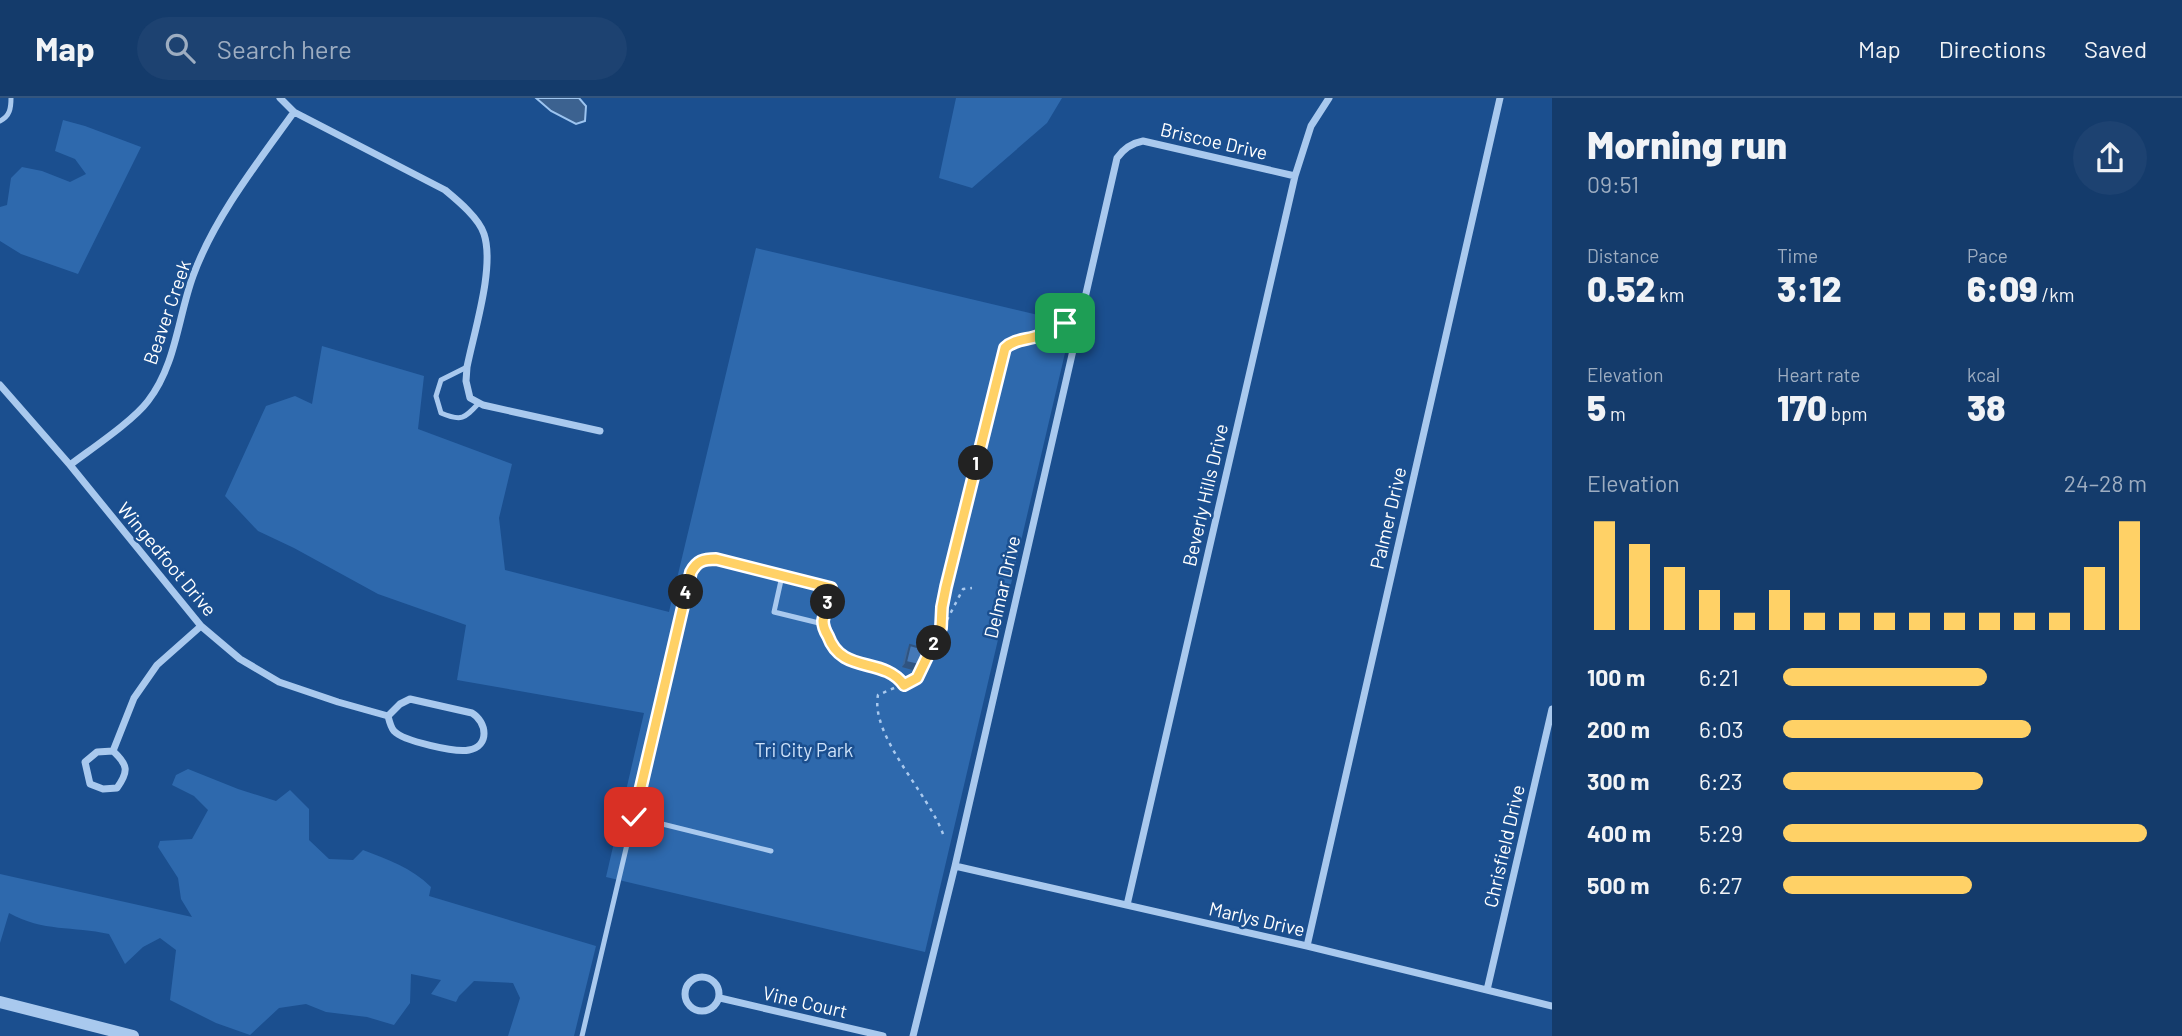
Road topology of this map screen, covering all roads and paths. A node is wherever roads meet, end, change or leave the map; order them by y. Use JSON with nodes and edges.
{"nodes":[{"id":1,"x":11,"y":98,"type":"edge"},
{"id":2,"x":280,"y":98,"type":"edge"},
{"id":3,"x":1329,"y":98,"type":"edge"},
{"id":4,"x":1500,"y":98,"type":"edge"},
{"id":5,"x":294,"y":112,"type":"junction"},
{"id":6,"x":0,"y":121,"type":"edge"},
{"id":7,"x":1127,"y":148,"type":"joint"},
{"id":8,"x":1295,"y":176,"type":"junction"},
{"id":9,"x":1066,"y":316,"type":"dead end"},
{"id":10,"x":467,"y":367,"type":"junction"},
{"id":11,"x":1,"y":387,"type":"edge"},
{"id":12,"x":479,"y":403,"type":"junction"},
{"id":13,"x":600,"y":431,"type":"dead end"},
{"id":14,"x":70,"y":465,"type":"junction"},
{"id":15,"x":782,"y":576,"type":"junction"},
{"id":16,"x":972,"y":588,"type":"dead end"},
{"id":17,"x":823,"y":624,"type":"junction"},
{"id":18,"x":201,"y":626,"type":"junction"},
{"id":19,"x":941,"y":628,"type":"junction"},
{"id":20,"x":904,"y":685,"type":"junction"},
{"id":21,"x":1552,"y":709,"type":"edge"},
{"id":22,"x":388,"y":716,"type":"junction"},
{"id":23,"x":113,"y":751,"type":"junction"},
{"id":24,"x":634,"y":817,"type":"junction"},
{"id":25,"x":943,"y":834,"type":"dead end"},
{"id":26,"x":771,"y":851,"type":"dead end"},
{"id":27,"x":955,"y":866,"type":"junction"},
{"id":28,"x":1127,"y":905,"type":"junction"},
{"id":29,"x":1307,"y":946,"type":"junction"},
{"id":30,"x":1487,"y":990,"type":"junction"},
{"id":31,"x":720,"y":998,"type":"junction"},
{"id":32,"x":0,"y":1002,"type":"edge"},
{"id":33,"x":1552,"y":1006,"type":"edge"},
{"id":34,"x":133,"y":1036,"type":"edge"},
{"id":35,"x":582,"y":1036,"type":"edge"},
{"id":36,"x":883,"y":1036,"type":"edge"},
{"id":37,"x":913,"y":1036,"type":"edge"}],
"edges":[{"from":1,"to":6,"type":"lane"},
{"from":2,"to":5,"type":"street"},
{"from":3,"to":8,"type":"street","name":"Beverly Hills Drive"},
{"from":4,"to":29,"type":"street","name":"Palmer Drive"},
{"from":5,"to":10,"type":"street"},
{"from":5,"to":14,"type":"street","name":"Beaver Creek"},
{"from":7,"to":8,"type":"street","name":"Briscoe Drive"},
{"from":7,"to":27,"type":"street","name":"Delmar Drive"},
{"from":8,"to":28,"type":"street","name":"Beverly Hills Drive"},
{"from":9,"to":19,"type":"path"},
{"from":10,"to":12,"type":"street"},
{"from":10,"to":12,"type":"lane"},
{"from":11,"to":14,"type":"street","name":"Wingedfoot Drive"},
{"from":12,"to":13,"type":"street"},
{"from":14,"to":18,"type":"street","name":"Wingedfoot Drive"},
{"from":15,"to":17,"type":"lane"},
{"from":15,"to":17,"type":"lane"},
{"from":15,"to":24,"type":"lane"},
{"from":16,"to":19,"type":"path"},
{"from":17,"to":20,"type":"path"},
{"from":18,"to":22,"type":"street","name":"Wingedfoot Drive"},
{"from":18,"to":23,"type":"street"},
{"from":19,"to":20,"type":"path"},
{"from":20,"to":25,"type":"path"},
{"from":21,"to":30,"type":"street","name":"Chrisfield Drive"},
{"from":22,"to":22,"type":"street"},
{"from":23,"to":23,"type":"street"},
{"from":24,"to":26,"type":"lane"},
{"from":24,"to":35,"type":"lane"},
{"from":27,"to":28,"type":"street","name":"Marlys Drive"},
{"from":27,"to":37,"type":"street","name":"Delmar Drive"},
{"from":28,"to":29,"type":"street","name":"Marlys Drive"},
{"from":29,"to":30,"type":"street","name":"Marlys Drive"},
{"from":30,"to":33,"type":"street","name":"Marlys Drive"},
{"from":31,"to":31,"type":"street","name":"Vine Court"},
{"from":31,"to":36,"type":"street","name":"Vine Court"},
{"from":32,"to":34,"type":"street"}]}
